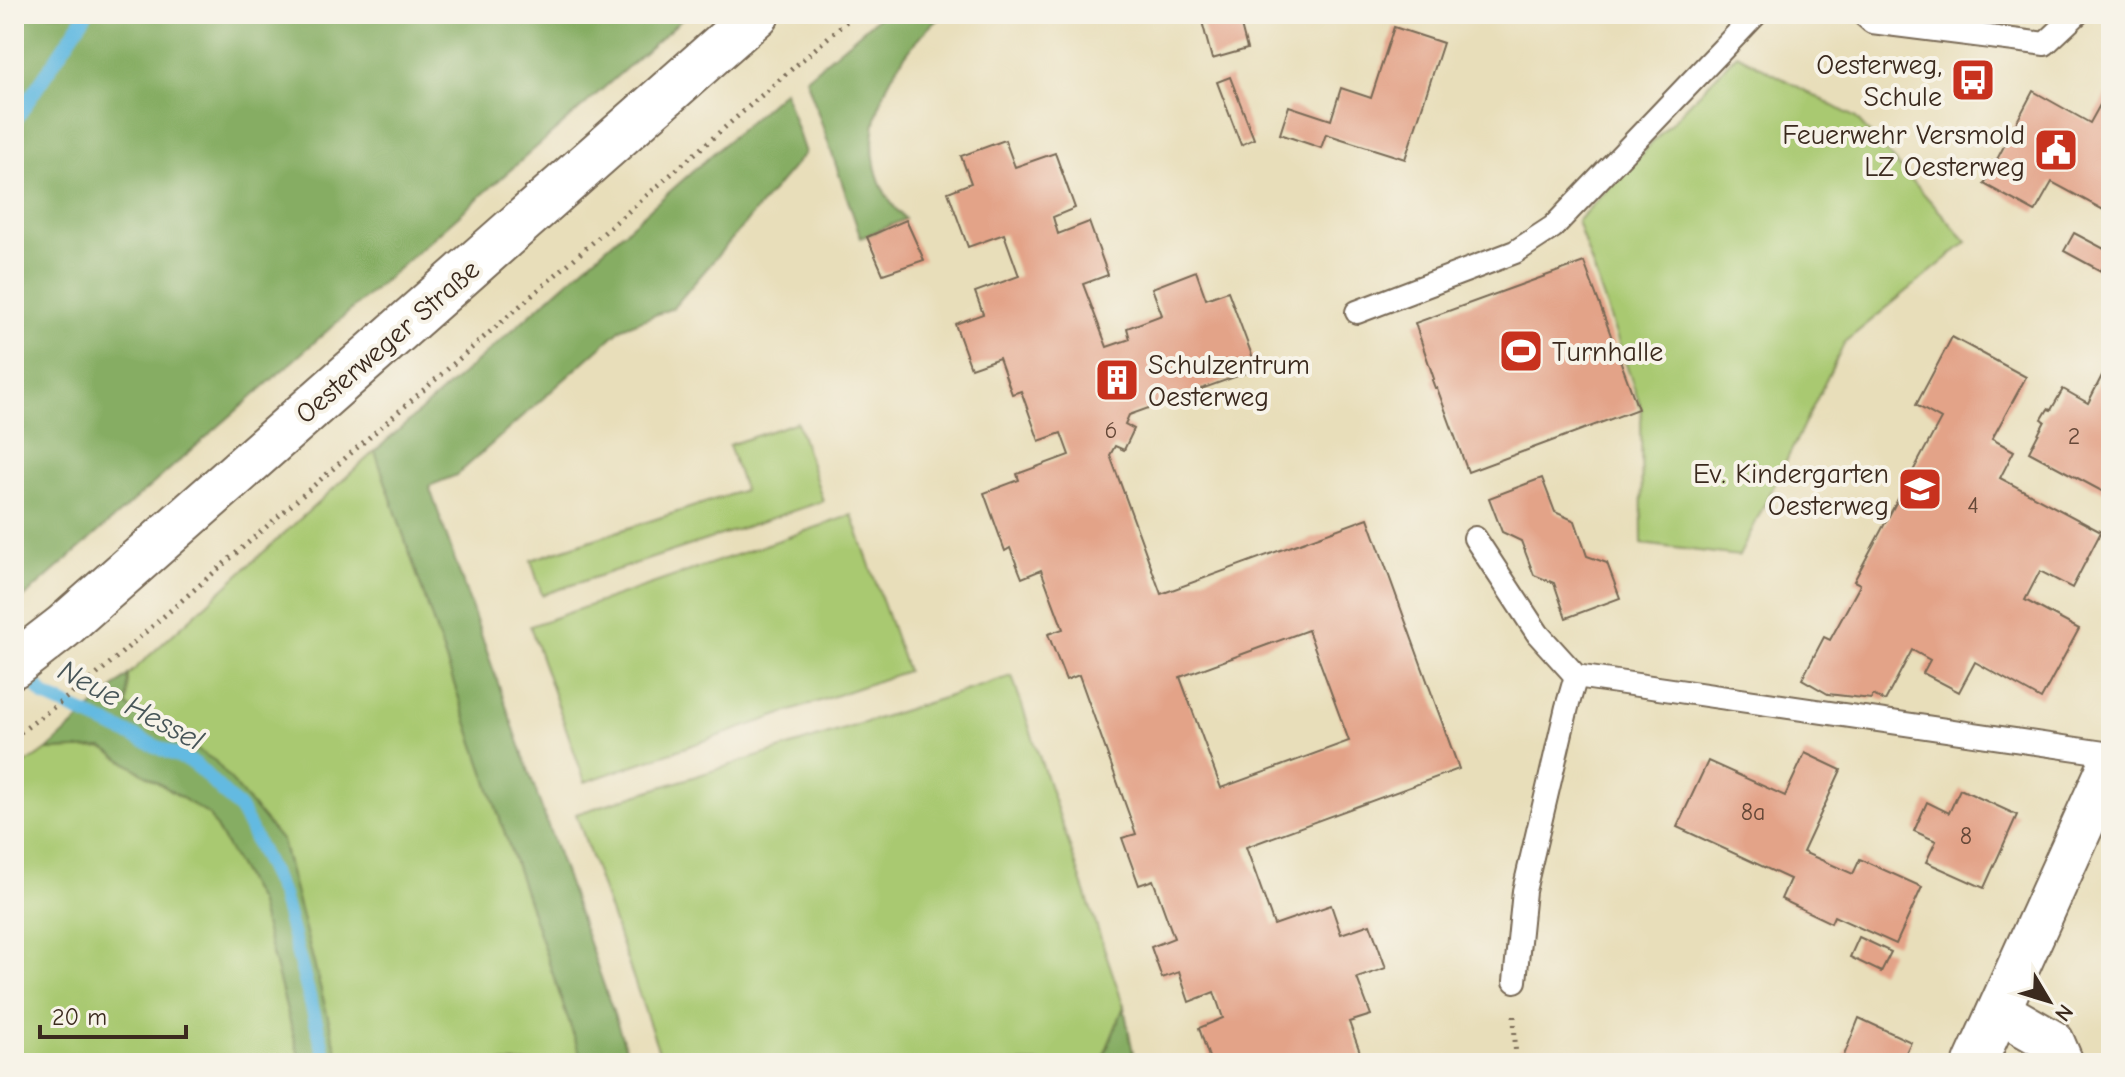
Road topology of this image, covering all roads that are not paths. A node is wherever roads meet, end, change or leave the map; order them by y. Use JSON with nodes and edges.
{"nodes":[{"id":1,"x":757,"y":14,"type":"edge"},
{"id":2,"x":1756,"y":14,"type":"edge"},
{"id":3,"x":1863,"y":14,"type":"edge"},
{"id":4,"x":2077,"y":14,"type":"edge"},
{"id":5,"x":1357,"y":312,"type":"dead end"},
{"id":6,"x":1475,"y":538,"type":"dead end"},
{"id":7,"x":14,"y":665,"type":"edge"},
{"id":8,"x":1576,"y":676,"type":"junction"},
{"id":9,"x":2111,"y":754,"type":"edge"},
{"id":10,"x":2111,"y":762,"type":"edge"},
{"id":11,"x":1515,"y":981,"type":"road end"},
{"id":12,"x":1999,"y":1011,"type":"junction"},
{"id":13,"x":1975,"y":1063,"type":"edge"},
{"id":14,"x":2062,"y":1063,"type":"edge"}],
"edges":[{"from":1,"to":7,"type":"main road","name":"Oesterweger Straße"},
{"from":2,"to":5,"type":"lane"},
{"from":3,"to":4,"type":"lane"},
{"from":6,"to":8,"type":"lane"},
{"from":8,"to":9,"type":"lane"},
{"from":8,"to":11,"type":"lane"},
{"from":10,"to":12,"type":"street"},
{"from":12,"to":13,"type":"street"},
{"from":12,"to":14,"type":"street"}]}
